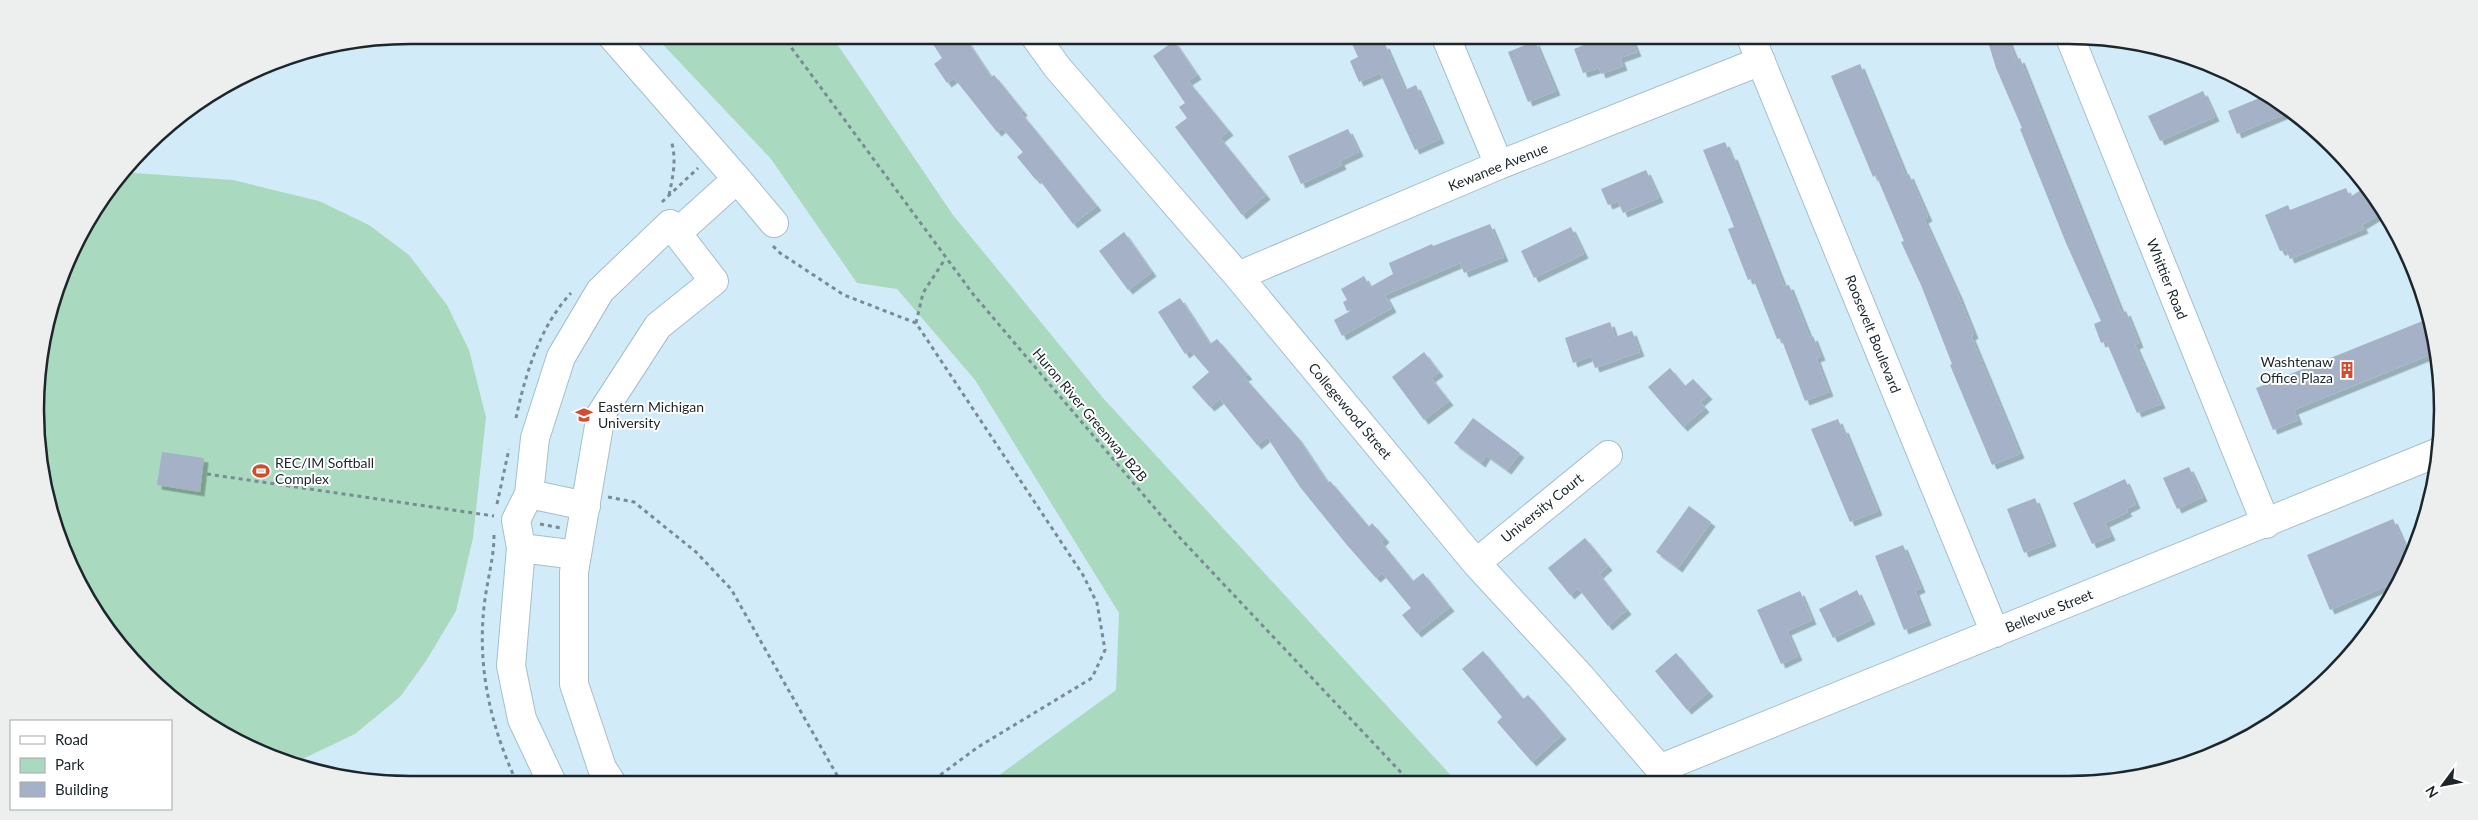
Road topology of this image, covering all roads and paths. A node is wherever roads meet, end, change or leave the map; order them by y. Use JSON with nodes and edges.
{"nodes":[{"id":1,"x":619,"y":44,"type":"edge"},
{"id":2,"x":789,"y":44,"type":"edge"},
{"id":3,"x":1040,"y":44,"type":"edge"},
{"id":4,"x":1448,"y":44,"type":"edge"},
{"id":5,"x":1754,"y":44,"type":"edge"},
{"id":6,"x":2073,"y":44,"type":"edge"},
{"id":7,"x":1761,"y":61,"type":"junction"},
{"id":8,"x":670,"y":137,"type":"dead end"},
{"id":9,"x":1498,"y":165,"type":"junction"},
{"id":10,"x":737,"y":179,"type":"junction"},
{"id":11,"x":669,"y":196,"type":"dead end"},
{"id":12,"x":774,"y":223,"type":"dead end"},
{"id":13,"x":677,"y":233,"type":"junction"},
{"id":14,"x":945,"y":259,"type":"junction"},
{"id":15,"x":1238,"y":276,"type":"junction"},
{"id":16,"x":1608,"y":455,"type":"dead end"},
{"id":17,"x":2431,"y":455,"type":"edge"},
{"id":18,"x":206,"y":474,"type":"dead end"},
{"id":19,"x":529,"y":494,"type":"junction"},
{"id":20,"x":516,"y":520,"type":"junction"},
{"id":21,"x":588,"y":522,"type":"junction"},
{"id":22,"x":2266,"y":524,"type":"junction"},
{"id":23,"x":521,"y":548,"type":"junction"},
{"id":24,"x":1476,"y":562,"type":"junction"},
{"id":25,"x":1995,"y":633,"type":"junction"},
{"id":26,"x":549,"y":776,"type":"edge"},
{"id":27,"x":607,"y":776,"type":"edge"},
{"id":28,"x":837,"y":776,"type":"edge"},
{"id":29,"x":939,"y":776,"type":"edge"},
{"id":30,"x":1405,"y":776,"type":"edge"},
{"id":31,"x":1665,"y":776,"type":"edge"}],
"edges":[{"from":1,"to":10,"type":"street"},
{"from":2,"to":14,"type":"path","name":"Huron River Greenway B2B"},
{"from":3,"to":15,"type":"street","name":"Collegewood Street"},
{"from":4,"to":9,"type":"street"},
{"from":5,"to":7,"type":"street","name":"Roosevelt Boulevard"},
{"from":6,"to":22,"type":"street","name":"Whittier Road"},
{"from":7,"to":9,"type":"street","name":"Kewanee Avenue"},
{"from":7,"to":25,"type":"street","name":"Roosevelt Boulevard"},
{"from":8,"to":11,"type":"path"},
{"from":9,"to":15,"type":"street","name":"Kewanee Avenue"},
{"from":10,"to":12,"type":"street"},
{"from":10,"to":13,"type":"street"},
{"from":13,"to":19,"type":"street"},
{"from":13,"to":21,"type":"street"},
{"from":14,"to":29,"type":"path"},
{"from":14,"to":30,"type":"path","name":"Huron River Greenway B2B"},
{"from":15,"to":24,"type":"street","name":"Collegewood Street"},
{"from":16,"to":24,"type":"street","name":"University Court"},
{"from":17,"to":22,"type":"street","name":"Bellevue Street"},
{"from":18,"to":20,"type":"path"},
{"from":19,"to":20,"type":"street"},
{"from":19,"to":21,"type":"street"},
{"from":20,"to":21,"type":"path"},
{"from":20,"to":23,"type":"street"},
{"from":21,"to":23,"type":"street"},
{"from":21,"to":27,"type":"street"},
{"from":21,"to":28,"type":"path"},
{"from":22,"to":25,"type":"street","name":"Bellevue Street"},
{"from":23,"to":26,"type":"street"},
{"from":24,"to":31,"type":"street","name":"Collegewood Street"},
{"from":25,"to":31,"type":"street","name":"Bellevue Street"}]}
